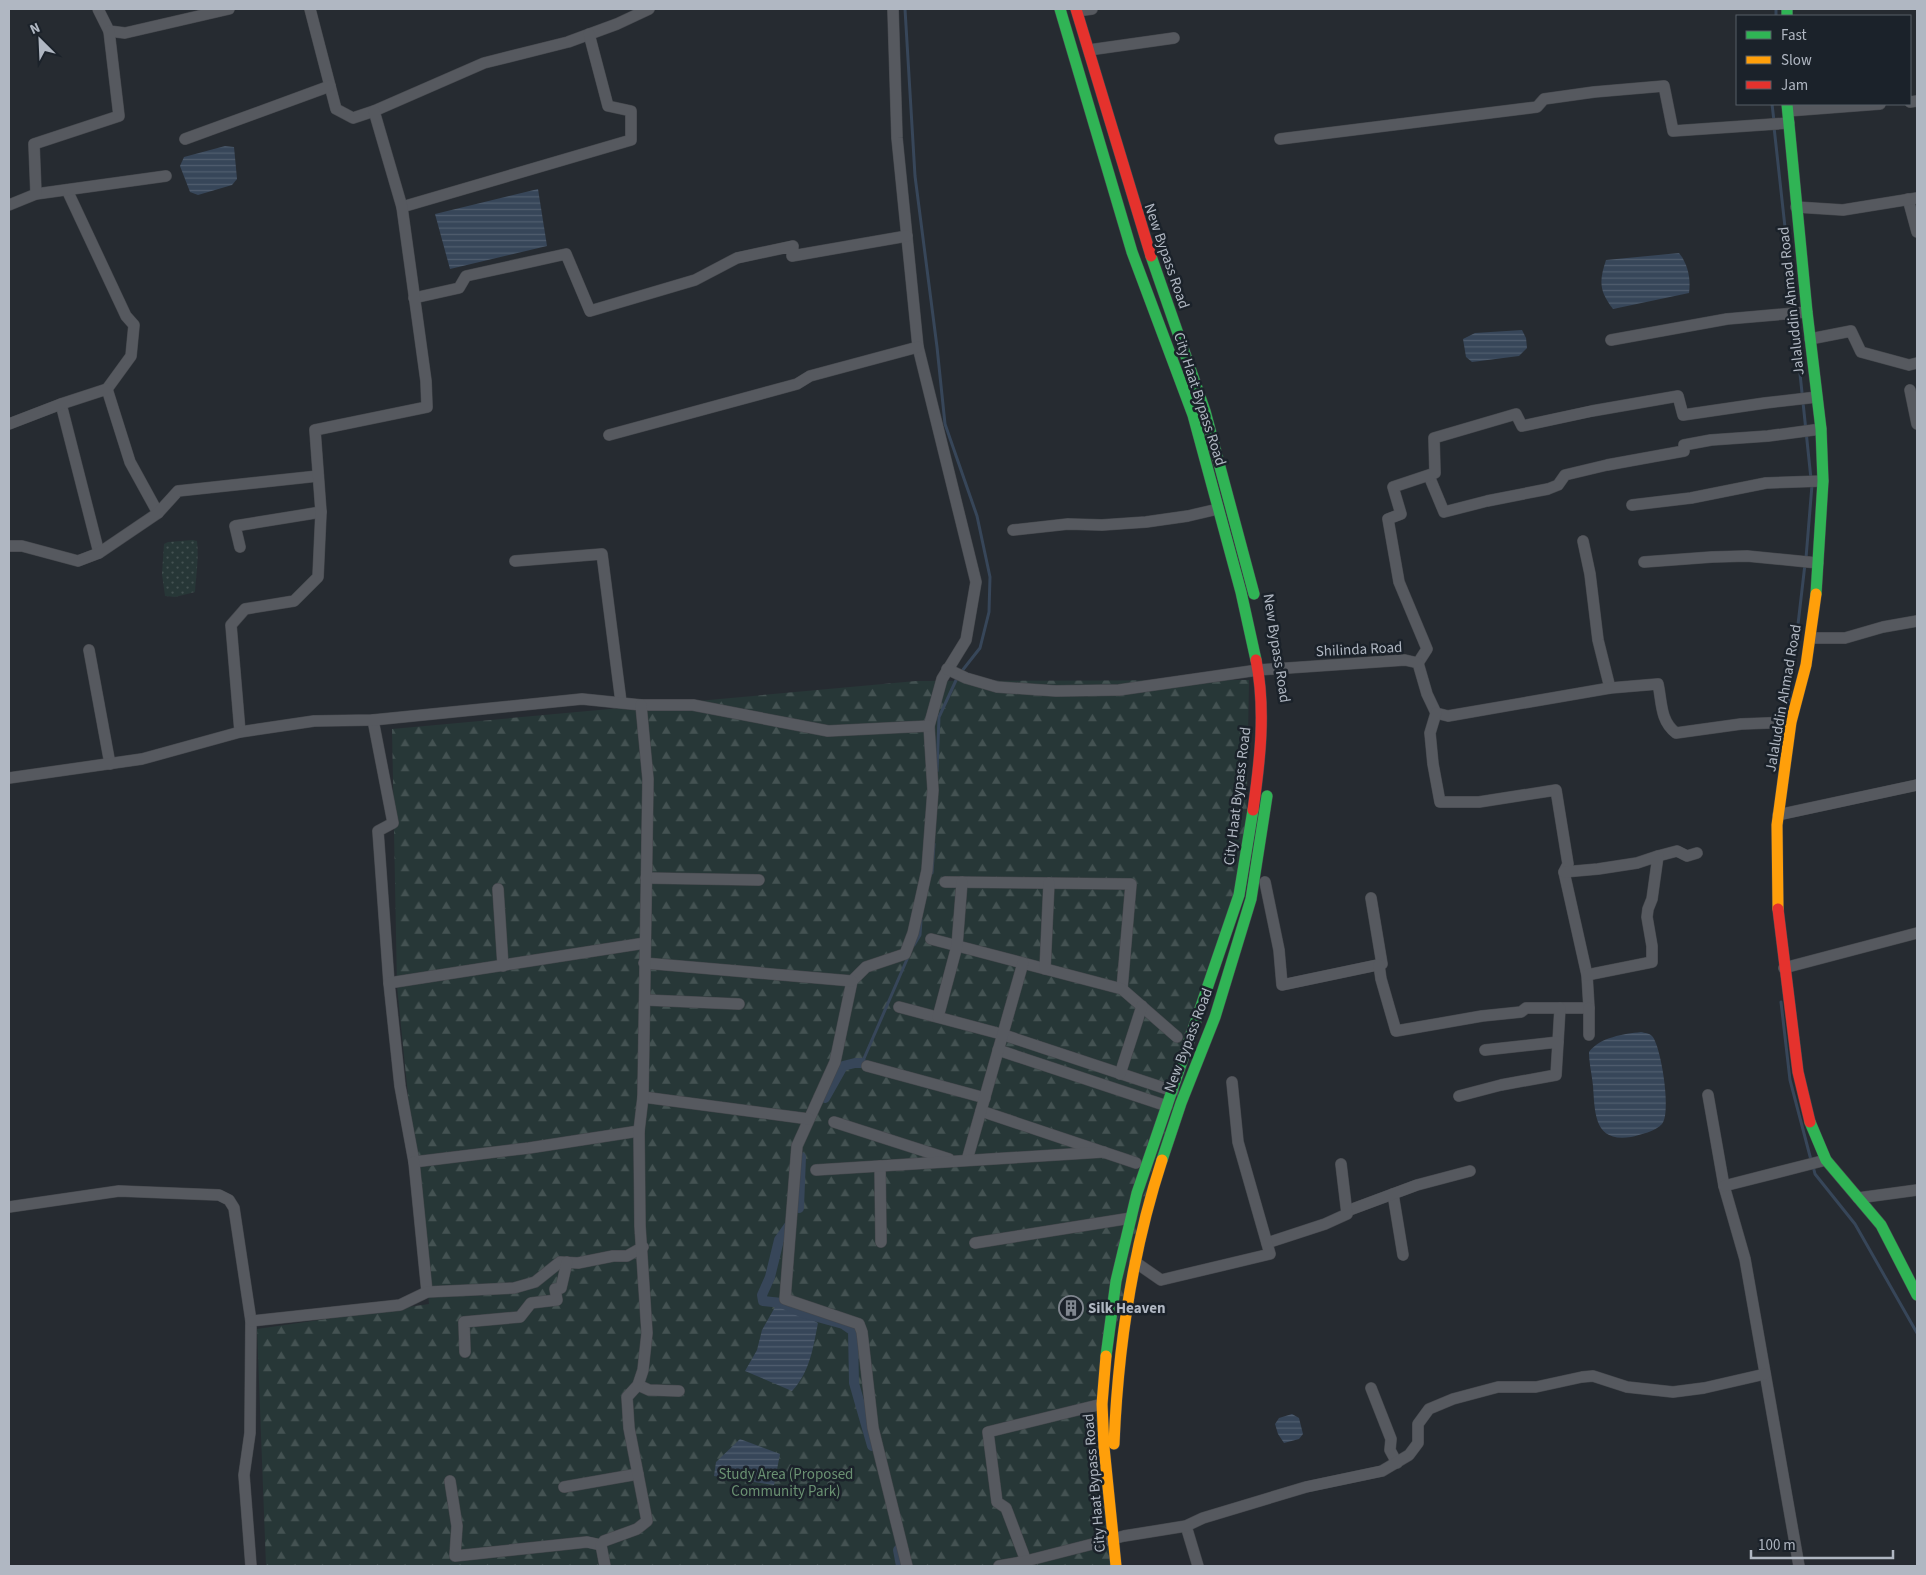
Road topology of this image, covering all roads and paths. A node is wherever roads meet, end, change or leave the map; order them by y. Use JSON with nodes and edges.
{"nodes":[{"id":1,"x":98,"y":9,"type":"edge"},
{"id":2,"x":229,"y":9,"type":"edge"},
{"id":3,"x":310,"y":9,"type":"edge"},
{"id":4,"x":650,"y":9,"type":"edge"},
{"id":5,"x":893,"y":9,"type":"edge"},
{"id":6,"x":1060,"y":9,"type":"edge"},
{"id":7,"x":1092,"y":9,"type":"edge"},
{"id":8,"x":1077,"y":10,"type":"edge"},
{"id":9,"x":109,"y":31,"type":"junction"},
{"id":10,"x":589,"y":34,"type":"junction"},
{"id":11,"x":1174,"y":38,"type":"dead end"},
{"id":12,"x":1089,"y":50,"type":"junction"},
{"id":13,"x":330,"y":86,"type":"junction"},
{"id":14,"x":1857,"y":105,"type":"edge"},
{"id":15,"x":1787,"y":108,"type":"edge"},
{"id":16,"x":374,"y":111,"type":"junction"},
{"id":17,"x":1789,"y":123,"type":"junction"},
{"id":18,"x":185,"y":139,"type":"dead end"},
{"id":19,"x":1280,"y":139,"type":"dead end"},
{"id":20,"x":166,"y":176,"type":"dead end"},
{"id":21,"x":68,"y":190,"type":"junction"},
{"id":22,"x":36,"y":194,"type":"junction"},
{"id":23,"x":1913,"y":199,"type":"edge"},
{"id":24,"x":9,"y":205,"type":"edge"},
{"id":25,"x":402,"y":207,"type":"junction"},
{"id":26,"x":1796,"y":207,"type":"junction"},
{"id":27,"x":1917,"y":232,"type":"edge"},
{"id":28,"x":907,"y":236,"type":"junction"},
{"id":29,"x":414,"y":298,"type":"junction"},
{"id":30,"x":1807,"y":312,"type":"junction"},
{"id":31,"x":1810,"y":339,"type":"junction"},
{"id":32,"x":1611,"y":340,"type":"dead end"},
{"id":33,"x":918,"y":347,"type":"junction"},
{"id":34,"x":1917,"y":363,"type":"edge"},
{"id":35,"x":107,"y":389,"type":"junction"},
{"id":36,"x":1910,"y":390,"type":"dead end"},
{"id":37,"x":1817,"y":397,"type":"junction"},
{"id":38,"x":61,"y":404,"type":"junction"},
{"id":39,"x":9,"y":424,"type":"edge"},
{"id":40,"x":1917,"y":424,"type":"edge"},
{"id":41,"x":1821,"y":429,"type":"junction"},
{"id":42,"x":609,"y":435,"type":"dead end"},
{"id":43,"x":318,"y":476,"type":"junction"},
{"id":44,"x":1429,"y":476,"type":"junction"},
{"id":45,"x":1823,"y":481,"type":"junction"},
{"id":46,"x":1632,"y":505,"type":"dead end"},
{"id":47,"x":1218,"y":510,"type":"junction"},
{"id":48,"x":321,"y":512,"type":"junction"},
{"id":49,"x":158,"y":513,"type":"junction"},
{"id":50,"x":1013,"y":530,"type":"dead end"},
{"id":51,"x":1583,"y":541,"type":"dead end"},
{"id":52,"x":9,"y":546,"type":"edge"},
{"id":53,"x":240,"y":547,"type":"dead end"},
{"id":54,"x":99,"y":552,"type":"junction"},
{"id":55,"x":515,"y":561,"type":"dead end"},
{"id":56,"x":1644,"y":562,"type":"dead end"},
{"id":57,"x":1818,"y":563,"type":"junction"},
{"id":58,"x":1256,"y":606,"type":"dead end"},
{"id":59,"x":1917,"y":621,"type":"edge"},
{"id":60,"x":1810,"y":638,"type":"junction"},
{"id":61,"x":1263,"y":639,"type":"dead end"},
{"id":62,"x":89,"y":650,"type":"dead end"},
{"id":63,"x":1418,"y":664,"type":"junction"},
{"id":64,"x":1263,"y":669,"type":"junction"},
{"id":65,"x":949,"y":671,"type":"junction"},
{"id":66,"x":1610,"y":688,"type":"junction"},
{"id":67,"x":621,"y":702,"type":"junction"},
{"id":68,"x":641,"y":705,"type":"junction"},
{"id":69,"x":1436,"y":713,"type":"junction"},
{"id":70,"x":373,"y":720,"type":"junction"},
{"id":71,"x":1791,"y":722,"type":"junction"},
{"id":72,"x":929,"y":726,"type":"junction"},
{"id":73,"x":240,"y":732,"type":"junction"},
{"id":74,"x":1272,"y":743,"type":"dead end"},
{"id":75,"x":110,"y":764,"type":"junction"},
{"id":76,"x":9,"y":778,"type":"edge"},
{"id":77,"x":1269,"y":780,"type":"dead end"},
{"id":78,"x":1917,"y":785,"type":"edge"},
{"id":79,"x":1778,"y":815,"type":"junction"},
{"id":80,"x":1697,"y":853,"type":"dead end"},
{"id":81,"x":1658,"y":856,"type":"junction"},
{"id":82,"x":1564,"y":872,"type":"junction"},
{"id":83,"x":646,"y":878,"type":"junction"},
{"id":84,"x":759,"y":880,"type":"dead end"},
{"id":85,"x":945,"y":882,"type":"dead end"},
{"id":86,"x":962,"y":882,"type":"junction"},
{"id":87,"x":1265,"y":882,"type":"dead end"},
{"id":88,"x":1049,"y":883,"type":"junction"},
{"id":89,"x":498,"y":889,"type":"dead end"},
{"id":90,"x":1371,"y":898,"type":"dead end"},
{"id":91,"x":1917,"y":933,"type":"edge"},
{"id":92,"x":930,"y":939,"type":"dead end"},
{"id":93,"x":645,"y":943,"type":"junction"},
{"id":94,"x":956,"y":946,"type":"junction"},
{"id":95,"x":644,"y":963,"type":"junction"},
{"id":96,"x":1023,"y":963,"type":"junction"},
{"id":97,"x":1380,"y":965,"type":"junction"},
{"id":98,"x":503,"y":966,"type":"junction"},
{"id":99,"x":1784,"y":968,"type":"junction"},
{"id":100,"x":1045,"y":969,"type":"junction"},
{"id":101,"x":1587,"y":975,"type":"junction"},
{"id":102,"x":852,"y":981,"type":"junction"},
{"id":103,"x":389,"y":982,"type":"junction"},
{"id":104,"x":1122,"y":989,"type":"junction"},
{"id":105,"x":644,"y":1000,"type":"junction"},
{"id":106,"x":739,"y":1004,"type":"dead end"},
{"id":107,"x":1142,"y":1006,"type":"junction"},
{"id":108,"x":899,"y":1007,"type":"dead end"},
{"id":109,"x":1560,"y":1008,"type":"junction"},
{"id":110,"x":1589,"y":1008,"type":"junction"},
{"id":111,"x":938,"y":1017,"type":"junction"},
{"id":112,"x":1003,"y":1034,"type":"junction"},
{"id":113,"x":1589,"y":1035,"type":"dead end"},
{"id":114,"x":1177,"y":1037,"type":"dead end"},
{"id":115,"x":1558,"y":1042,"type":"junction"},
{"id":116,"x":998,"y":1050,"type":"junction"},
{"id":117,"x":1485,"y":1050,"type":"dead end"},
{"id":118,"x":867,"y":1066,"type":"dead end"},
{"id":119,"x":1120,"y":1074,"type":"junction"},
{"id":120,"x":1232,"y":1082,"type":"dead end"},
{"id":121,"x":1173,"y":1091,"type":"junction"},
{"id":122,"x":1708,"y":1095,"type":"dead end"},
{"id":123,"x":1459,"y":1096,"type":"dead end"},
{"id":124,"x":644,"y":1098,"type":"junction"},
{"id":125,"x":985,"y":1098,"type":"junction"},
{"id":126,"x":1167,"y":1106,"type":"junction"},
{"id":127,"x":981,"y":1111,"type":"junction"},
{"id":128,"x":809,"y":1120,"type":"junction"},
{"id":129,"x":834,"y":1122,"type":"dead end"},
{"id":130,"x":639,"y":1131,"type":"junction"},
{"id":131,"x":1104,"y":1152,"type":"junction"},
{"id":132,"x":1826,"y":1160,"type":"junction"},
{"id":133,"x":961,"y":1161,"type":"junction"},
{"id":134,"x":414,"y":1162,"type":"junction"},
{"id":135,"x":1136,"y":1163,"type":"dead end"},
{"id":136,"x":1341,"y":1164,"type":"dead end"},
{"id":137,"x":880,"y":1166,"type":"junction"},
{"id":138,"x":816,"y":1170,"type":"dead end"},
{"id":139,"x":1470,"y":1171,"type":"dead end"},
{"id":140,"x":1724,"y":1186,"type":"junction"},
{"id":141,"x":1917,"y":1190,"type":"edge"},
{"id":142,"x":1393,"y":1194,"type":"junction"},
{"id":143,"x":1858,"y":1198,"type":"junction"},
{"id":144,"x":9,"y":1207,"type":"edge"},
{"id":145,"x":1347,"y":1211,"type":"junction"},
{"id":146,"x":1131,"y":1218,"type":"junction"},
{"id":147,"x":881,"y":1242,"type":"dead end"},
{"id":148,"x":975,"y":1243,"type":"dead end"},
{"id":149,"x":1267,"y":1243,"type":"junction"},
{"id":150,"x":643,"y":1247,"type":"junction"},
{"id":151,"x":1403,"y":1255,"type":"dead end"},
{"id":152,"x":567,"y":1262,"type":"junction"},
{"id":153,"x":1135,"y":1262,"type":"junction"},
{"id":154,"x":427,"y":1292,"type":"junction"},
{"id":155,"x":1917,"y":1295,"type":"edge"},
{"id":156,"x":251,"y":1321,"type":"junction"},
{"id":157,"x":465,"y":1352,"type":"dead end"},
{"id":158,"x":1765,"y":1374,"type":"junction"},
{"id":159,"x":638,"y":1385,"type":"junction"},
{"id":160,"x":1371,"y":1388,"type":"dead end"},
{"id":161,"x":679,"y":1391,"type":"dead end"},
{"id":162,"x":1102,"y":1404,"type":"junction"},
{"id":163,"x":1397,"y":1464,"type":"junction"},
{"id":164,"x":638,"y":1474,"type":"junction"},
{"id":165,"x":450,"y":1481,"type":"dead end"},
{"id":166,"x":564,"y":1488,"type":"dead end"},
{"id":167,"x":1186,"y":1526,"type":"junction"},
{"id":168,"x":1118,"y":1537,"type":"junction"},
{"id":169,"x":601,"y":1545,"type":"junction"},
{"id":170,"x":1026,"y":1562,"type":"junction"},
{"id":171,"x":251,"y":1566,"type":"edge"},
{"id":172,"x":605,"y":1566,"type":"edge"},
{"id":173,"x":907,"y":1566,"type":"edge"},
{"id":174,"x":999,"y":1566,"type":"edge"},
{"id":175,"x":1116,"y":1566,"type":"edge"},
{"id":176,"x":1128,"y":1566,"type":"edge"},
{"id":177,"x":1198,"y":1566,"type":"edge"},
{"id":178,"x":1798,"y":1566,"type":"edge"}],
"edges":[{"from":1,"to":9,"type":"street"},
{"from":2,"to":9,"type":"street"},
{"from":3,"to":13,"type":"street"},
{"from":4,"to":10,"type":"street"},
{"from":5,"to":28,"type":"street"},
{"from":6,"to":47,"type":"main road","name":"City Haat Bypass Road"},
{"from":7,"to":8,"type":"street"},
{"from":8,"to":12,"type":"main road","name":"New Bypass Road"},
{"from":9,"to":22,"type":"street"},
{"from":10,"to":16,"type":"street"},
{"from":10,"to":25,"type":"street"},
{"from":11,"to":12,"type":"street"},
{"from":12,"to":58,"type":"main road","name":"New Bypass Road"},
{"from":13,"to":16,"type":"street"},
{"from":13,"to":18,"type":"street"},
{"from":14,"to":15,"type":"street"},
{"from":15,"to":17,"type":"main road","name":"Jalaluddin Ahmad Road"},
{"from":16,"to":25,"type":"street"},
{"from":17,"to":19,"type":"street"},
{"from":17,"to":26,"type":"main road","name":"Jalaluddin Ahmad Road"},
{"from":20,"to":21,"type":"street"},
{"from":21,"to":22,"type":"street"},
{"from":21,"to":35,"type":"street"},
{"from":22,"to":24,"type":"street"},
{"from":23,"to":26,"type":"street"},
{"from":23,"to":27,"type":"street"},
{"from":25,"to":29,"type":"street"},
{"from":26,"to":30,"type":"main road","name":"Jalaluddin Ahmad Road"},
{"from":28,"to":29,"type":"street"},
{"from":28,"to":33,"type":"street"},
{"from":29,"to":43,"type":"street"},
{"from":30,"to":31,"type":"main road","name":"Jalaluddin Ahmad Road"},
{"from":30,"to":32,"type":"street"},
{"from":31,"to":34,"type":"street"},
{"from":31,"to":37,"type":"main road","name":"Jalaluddin Ahmad Road"},
{"from":33,"to":42,"type":"street"},
{"from":33,"to":65,"type":"street"},
{"from":35,"to":38,"type":"street"},
{"from":35,"to":49,"type":"street"},
{"from":36,"to":40,"type":"street"},
{"from":37,"to":41,"type":"main road","name":"Jalaluddin Ahmad Road"},
{"from":37,"to":44,"type":"street"},
{"from":38,"to":39,"type":"street"},
{"from":38,"to":54,"type":"street"},
{"from":41,"to":44,"type":"street"},
{"from":41,"to":45,"type":"main road","name":"Jalaluddin Ahmad Road"},
{"from":43,"to":48,"type":"street"},
{"from":43,"to":49,"type":"street"},
{"from":44,"to":63,"type":"street"},
{"from":45,"to":46,"type":"street"},
{"from":45,"to":57,"type":"main road","name":"Jalaluddin Ahmad Road"},
{"from":47,"to":50,"type":"street"},
{"from":47,"to":64,"type":"main road","name":"City Haat Bypass Road"},
{"from":48,"to":53,"type":"street"},
{"from":48,"to":73,"type":"street"},
{"from":49,"to":54,"type":"street"},
{"from":51,"to":66,"type":"street"},
{"from":52,"to":54,"type":"street"},
{"from":55,"to":67,"type":"street"},
{"from":56,"to":57,"type":"street"},
{"from":57,"to":60,"type":"main road","name":"Jalaluddin Ahmad Road"},
{"from":59,"to":60,"type":"street"},
{"from":60,"to":71,"type":"main road","name":"Jalaluddin Ahmad Road"},
{"from":61,"to":64,"type":"main road","name":"New Bypass Road"},
{"from":62,"to":75,"type":"street"},
{"from":63,"to":64,"type":"street","name":"Shilinda Road"},
{"from":63,"to":69,"type":"street","name":"Shilinda Road"},
{"from":64,"to":65,"type":"street","name":"Shilinda Road"},
{"from":64,"to":74,"type":"main road","name":"New Bypass Road"},
{"from":64,"to":121,"type":"main road","name":"City Haat Bypass Road"},
{"from":65,"to":72,"type":"street"},
{"from":66,"to":69,"type":"street"},
{"from":66,"to":71,"type":"street"},
{"from":67,"to":68,"type":"street"},
{"from":67,"to":70,"type":"street"},
{"from":68,"to":72,"type":"street"},
{"from":68,"to":83,"type":"street"},
{"from":69,"to":82,"type":"street"},
{"from":70,"to":73,"type":"street"},
{"from":70,"to":103,"type":"street"},
{"from":71,"to":79,"type":"main road","name":"Jalaluddin Ahmad Road"},
{"from":72,"to":102,"type":"street"},
{"from":73,"to":75,"type":"street"},
{"from":75,"to":76,"type":"street"},
{"from":77,"to":153,"type":"main road","name":"New Bypass Road"},
{"from":78,"to":79,"type":"street"},
{"from":79,"to":99,"type":"main road","name":"Jalaluddin Ahmad Road"},
{"from":80,"to":81,"type":"street"},
{"from":81,"to":82,"type":"street"},
{"from":81,"to":101,"type":"street"},
{"from":82,"to":101,"type":"street"},
{"from":83,"to":84,"type":"street"},
{"from":83,"to":93,"type":"street"},
{"from":85,"to":86,"type":"street"},
{"from":86,"to":88,"type":"street"},
{"from":86,"to":94,"type":"street"},
{"from":87,"to":97,"type":"street"},
{"from":88,"to":100,"type":"street"},
{"from":88,"to":104,"type":"street"},
{"from":89,"to":98,"type":"street"},
{"from":90,"to":97,"type":"street"},
{"from":91,"to":99,"type":"street"},
{"from":92,"to":94,"type":"street"},
{"from":93,"to":95,"type":"street"},
{"from":93,"to":98,"type":"street"},
{"from":94,"to":96,"type":"street"},
{"from":94,"to":111,"type":"street"},
{"from":95,"to":102,"type":"street"},
{"from":95,"to":105,"type":"street"},
{"from":96,"to":100,"type":"street"},
{"from":96,"to":112,"type":"street"},
{"from":97,"to":109,"type":"street"},
{"from":98,"to":103,"type":"street"},
{"from":99,"to":132,"type":"main road","name":"Jalaluddin Ahmad Road"},
{"from":100,"to":104,"type":"street"},
{"from":101,"to":110,"type":"street"},
{"from":102,"to":128,"type":"street"},
{"from":103,"to":134,"type":"street"},
{"from":104,"to":107,"type":"street"},
{"from":105,"to":106,"type":"street"},
{"from":105,"to":124,"type":"street"},
{"from":107,"to":114,"type":"street"},
{"from":107,"to":119,"type":"street"},
{"from":108,"to":111,"type":"street"},
{"from":109,"to":110,"type":"street"},
{"from":109,"to":115,"type":"street"},
{"from":110,"to":113,"type":"street"},
{"from":111,"to":112,"type":"street"},
{"from":112,"to":116,"type":"street"},
{"from":112,"to":119,"type":"street"},
{"from":115,"to":117,"type":"street"},
{"from":115,"to":123,"type":"street"},
{"from":116,"to":125,"type":"street"},
{"from":116,"to":126,"type":"street"},
{"from":118,"to":125,"type":"street"},
{"from":119,"to":121,"type":"street"},
{"from":120,"to":149,"type":"street"},
{"from":121,"to":126,"type":"main road","name":"City Haat Bypass Road"},
{"from":122,"to":140,"type":"street"},
{"from":124,"to":128,"type":"street"},
{"from":124,"to":130,"type":"street"},
{"from":125,"to":127,"type":"street"},
{"from":126,"to":146,"type":"main road","name":"City Haat Bypass Road"},
{"from":127,"to":131,"type":"street"},
{"from":127,"to":133,"type":"street"},
{"from":128,"to":173,"type":"street"},
{"from":129,"to":133,"type":"street"},
{"from":130,"to":134,"type":"street"},
{"from":130,"to":150,"type":"street"},
{"from":131,"to":133,"type":"street"},
{"from":131,"to":135,"type":"street"},
{"from":132,"to":140,"type":"street"},
{"from":132,"to":143,"type":"main road","name":"Jalaluddin Ahmad Road"},
{"from":133,"to":137,"type":"street"},
{"from":134,"to":154,"type":"street"},
{"from":136,"to":145,"type":"street"},
{"from":137,"to":138,"type":"street"},
{"from":137,"to":147,"type":"street"},
{"from":139,"to":142,"type":"street"},
{"from":140,"to":158,"type":"street"},
{"from":141,"to":143,"type":"street"},
{"from":142,"to":145,"type":"street"},
{"from":142,"to":151,"type":"street"},
{"from":143,"to":155,"type":"main road","name":"Jalaluddin Ahmad Road"},
{"from":144,"to":156,"type":"street"},
{"from":145,"to":149,"type":"street"},
{"from":146,"to":148,"type":"street"},
{"from":146,"to":162,"type":"main road","name":"City Haat Bypass Road"},
{"from":149,"to":153,"type":"street"},
{"from":150,"to":152,"type":"street"},
{"from":150,"to":159,"type":"street"},
{"from":152,"to":154,"type":"street"},
{"from":152,"to":157,"type":"street"},
{"from":153,"to":168,"type":"main road","name":"New Bypass Road"},
{"from":154,"to":156,"type":"street"},
{"from":156,"to":171,"type":"street"},
{"from":158,"to":163,"type":"street"},
{"from":158,"to":178,"type":"street"},
{"from":159,"to":161,"type":"street"},
{"from":159,"to":164,"type":"street"},
{"from":160,"to":163,"type":"street"},
{"from":162,"to":168,"type":"main road","name":"City Haat Bypass Road"},
{"from":162,"to":170,"type":"street"},
{"from":163,"to":167,"type":"street"},
{"from":164,"to":166,"type":"street"},
{"from":164,"to":169,"type":"street"},
{"from":165,"to":169,"type":"street"},
{"from":167,"to":168,"type":"street"},
{"from":167,"to":177,"type":"street"},
{"from":168,"to":170,"type":"street"},
{"from":168,"to":175,"type":"main road","name":"City Haat Bypass Road"},
{"from":168,"to":176,"type":"main road","name":"New Bypass Road"},
{"from":169,"to":172,"type":"street"},
{"from":170,"to":174,"type":"street"}]}
